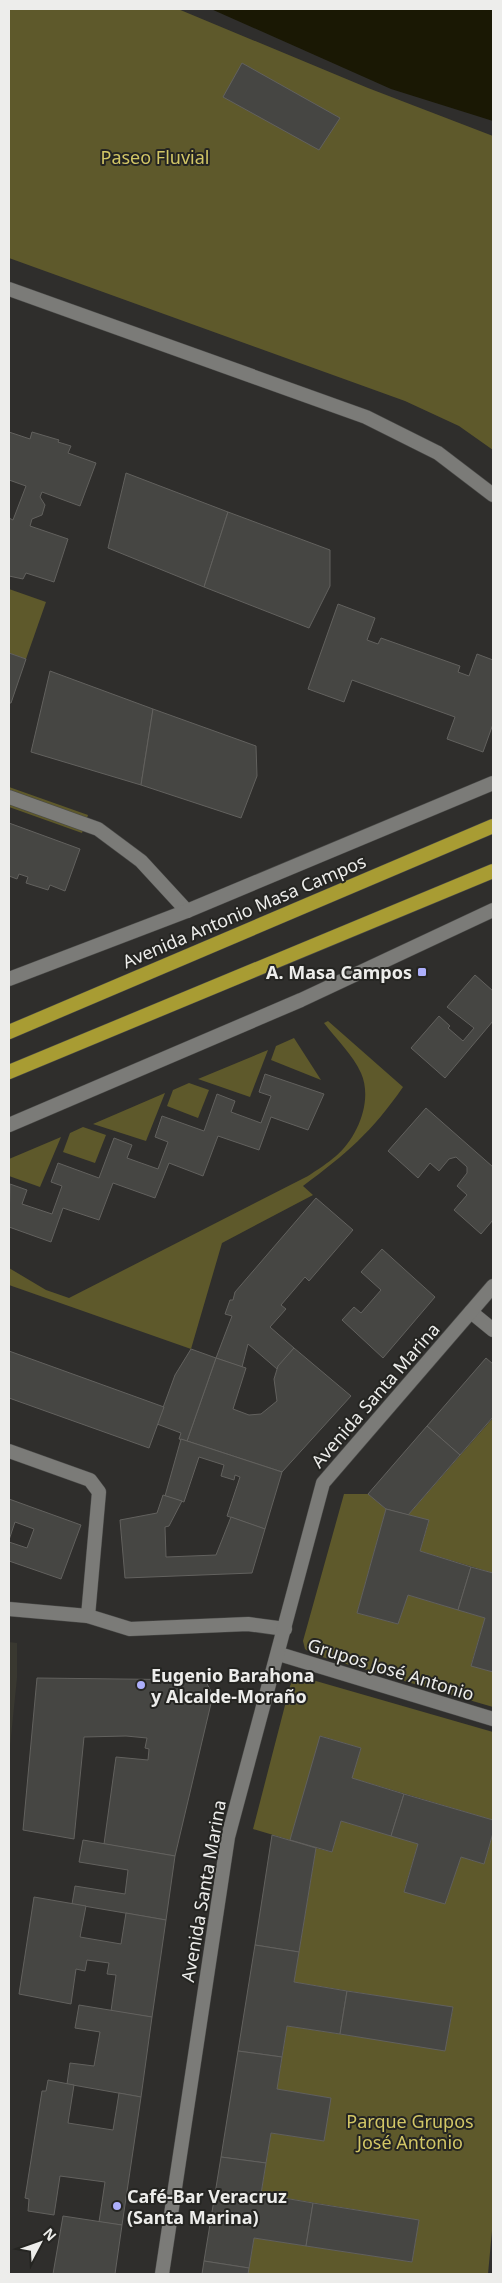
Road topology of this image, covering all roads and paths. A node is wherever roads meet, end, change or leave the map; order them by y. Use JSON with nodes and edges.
{"nodes":[{"id":1,"x":9,"y":289,"type":"edge"},
{"id":2,"x":493,"y":495,"type":"edge"},
{"id":3,"x":493,"y":783,"type":"edge"},
{"id":4,"x":9,"y":797,"type":"edge"},
{"id":5,"x":493,"y":826,"type":"edge"},
{"id":6,"x":493,"y":872,"type":"edge"},
{"id":7,"x":493,"y":910,"type":"edge"},
{"id":8,"x":187,"y":911,"type":"junction"},
{"id":9,"x":9,"y":979,"type":"edge"},
{"id":10,"x":9,"y":1032,"type":"edge"},
{"id":11,"x":9,"y":1072,"type":"edge"},
{"id":12,"x":9,"y":1126,"type":"edge"},
{"id":13,"x":493,"y":1286,"type":"edge"},
{"id":14,"x":471,"y":1312,"type":"junction"},
{"id":15,"x":493,"y":1330,"type":"edge"},
{"id":16,"x":9,"y":1451,"type":"edge"},
{"id":17,"x":9,"y":1609,"type":"edge"},
{"id":18,"x":88,"y":1616,"type":"junction"},
{"id":19,"x":285,"y":1629,"type":"junction"},
{"id":20,"x":279,"y":1654,"type":"junction"},
{"id":21,"x":493,"y":1719,"type":"edge"},
{"id":22,"x":162,"y":2274,"type":"edge"}],
"edges":[{"from":1,"to":2,"type":"street"},
{"from":3,"to":8,"type":"street","name":"Avenida Antonio Masa Campos"},
{"from":4,"to":8,"type":"street"},
{"from":5,"to":10,"type":"highway","name":"Avenida Antonio Masa Campos"},
{"from":6,"to":11,"type":"highway"},
{"from":7,"to":12,"type":"street"},
{"from":8,"to":9,"type":"street","name":"Avenida Antonio Masa Campos"},
{"from":13,"to":14,"type":"street","name":"Avenida Santa Marina"},
{"from":14,"to":15,"type":"street"},
{"from":14,"to":19,"type":"street","name":"Avenida Santa Marina"},
{"from":16,"to":18,"type":"street"},
{"from":17,"to":18,"type":"street"},
{"from":18,"to":19,"type":"street"},
{"from":19,"to":20,"type":"street","name":"Avenida Santa Marina"},
{"from":20,"to":21,"type":"street","name":"Grupos José Antonio"},
{"from":20,"to":22,"type":"street","name":"Avenida Santa Marina"}]}
